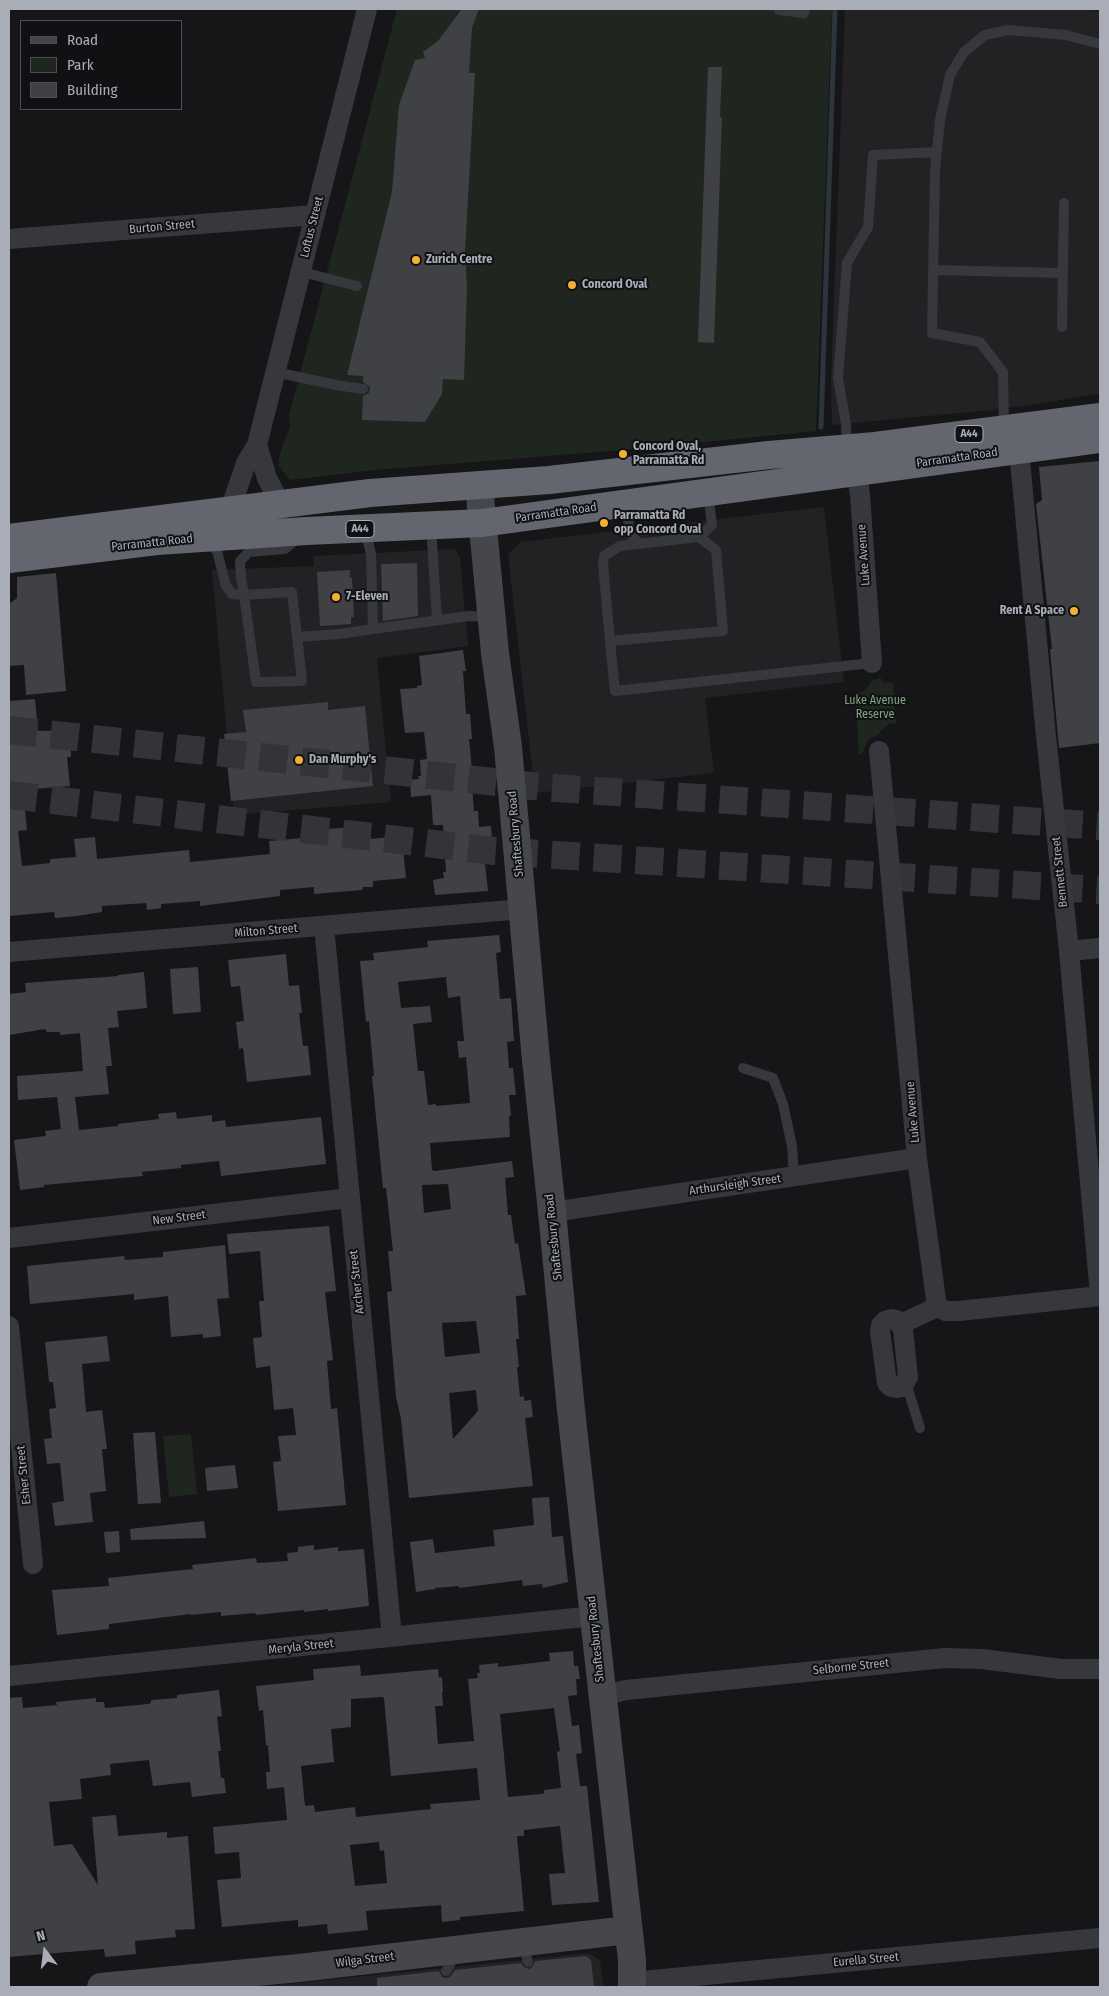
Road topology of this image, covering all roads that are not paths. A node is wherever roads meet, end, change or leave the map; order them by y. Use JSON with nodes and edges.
{"nodes":[{"id":1,"x":367,"y":9,"type":"edge"},
{"id":2,"x":805,"y":9,"type":"edge"},
{"id":3,"x":779,"y":10,"type":"edge"},
{"id":4,"x":1100,"y":44,"type":"edge"},
{"id":5,"x":937,"y":152,"type":"junction"},
{"id":6,"x":1064,"y":203,"type":"dead end"},
{"id":7,"x":315,"y":215,"type":"junction"},
{"id":8,"x":9,"y":239,"type":"edge"},
{"id":9,"x":934,"y":270,"type":"junction"},
{"id":10,"x":302,"y":272,"type":"junction"},
{"id":11,"x":1062,"y":273,"type":"junction"},
{"id":12,"x":357,"y":286,"type":"dead end"},
{"id":13,"x":1062,"y":327,"type":"dead end"},
{"id":14,"x":275,"y":372,"type":"junction"},
{"id":15,"x":363,"y":389,"type":"dead end"},
{"id":16,"x":1100,"y":417,"type":"edge"},
{"id":17,"x":1012,"y":439,"type":"junction"},
{"id":18,"x":1100,"y":439,"type":"edge"},
{"id":19,"x":257,"y":445,"type":"junction"},
{"id":20,"x":852,"y":456,"type":"junction"},
{"id":21,"x":703,"y":463,"type":"junction"},
{"id":22,"x":479,"y":486,"type":"junction"},
{"id":23,"x":708,"y":493,"type":"junction"},
{"id":24,"x":280,"y":504,"type":"junction"},
{"id":25,"x":626,"y":504,"type":"junction"},
{"id":26,"x":230,"y":510,"type":"junction"},
{"id":27,"x":482,"y":523,"type":"junction"},
{"id":28,"x":431,"y":526,"type":"junction"},
{"id":29,"x":365,"y":529,"type":"junction"},
{"id":30,"x":306,"y":531,"type":"junction"},
{"id":31,"x":699,"y":537,"type":"junction"},
{"id":32,"x":9,"y":538,"type":"edge"},
{"id":33,"x":203,"y":538,"type":"junction"},
{"id":34,"x":638,"y":543,"type":"junction"},
{"id":35,"x":9,"y":559,"type":"edge"},
{"id":36,"x":244,"y":595,"type":"junction"},
{"id":37,"x":491,"y":617,"type":"junction"},
{"id":38,"x":436,"y":620,"type":"junction"},
{"id":39,"x":373,"y":629,"type":"junction"},
{"id":40,"x":298,"y":637,"type":"junction"},
{"id":41,"x":610,"y":641,"type":"junction"},
{"id":42,"x":872,"y":663,"type":"joint"},
{"id":43,"x":879,"y":751,"type":"dead end"},
{"id":44,"x":523,"y":910,"type":"junction"},
{"id":45,"x":324,"y":926,"type":"junction"},
{"id":46,"x":1100,"y":948,"type":"edge"},
{"id":47,"x":1069,"y":951,"type":"junction"},
{"id":48,"x":9,"y":952,"type":"edge"},
{"id":49,"x":743,"y":1068,"type":"dead end"},
{"id":50,"x":917,"y":1158,"type":"junction"},
{"id":51,"x":794,"y":1176,"type":"junction"},
{"id":52,"x":349,"y":1198,"type":"junction"},
{"id":53,"x":552,"y":1212,"type":"junction"},
{"id":54,"x":9,"y":1238,"type":"edge"},
{"id":55,"x":1100,"y":1295,"type":"edge"},
{"id":56,"x":937,"y":1307,"type":"junction"},
{"id":57,"x":9,"y":1326,"type":"edge"},
{"id":58,"x":906,"y":1383,"type":"joint"},
{"id":59,"x":920,"y":1428,"type":"dead end"},
{"id":60,"x":32,"y":1564,"type":"dead end"},
{"id":61,"x":594,"y":1616,"type":"junction"},
{"id":62,"x":392,"y":1637,"type":"junction"},
{"id":63,"x":1100,"y":1669,"type":"edge"},
{"id":64,"x":9,"y":1676,"type":"edge"},
{"id":65,"x":602,"y":1696,"type":"junction"},
{"id":66,"x":628,"y":1930,"type":"junction"},
{"id":67,"x":1100,"y":1938,"type":"edge"},
{"id":68,"x":236,"y":1981,"type":"edge"},
{"id":69,"x":632,"y":1985,"type":"edge"},
{"id":70,"x":113,"y":1987,"type":"edge"}],
"edges":[{"from":1,"to":7,"type":"street","name":"Loftus Street"},
{"from":2,"to":3,"type":"lane"},
{"from":4,"to":5,"type":"lane"},
{"from":5,"to":9,"type":"lane"},
{"from":5,"to":20,"type":"lane"},
{"from":6,"to":11,"type":"lane"},
{"from":7,"to":8,"type":"street","name":"Burton Street"},
{"from":7,"to":10,"type":"street","name":"Loftus Street"},
{"from":9,"to":11,"type":"lane"},
{"from":9,"to":17,"type":"lane"},
{"from":10,"to":12,"type":"lane"},
{"from":10,"to":14,"type":"street","name":"Loftus Street"},
{"from":11,"to":13,"type":"lane"},
{"from":14,"to":15,"type":"lane"},
{"from":14,"to":19,"type":"street","name":"Loftus Street"},
{"from":16,"to":17,"type":"highway","name":"Parramatta Road","number":"A44"},
{"from":17,"to":18,"type":"highway","name":"Parramatta Road","number":"A44"},
{"from":17,"to":20,"type":"highway","name":"Parramatta Road","number":"A44"},
{"from":17,"to":47,"type":"street","name":"Bennett Street"},
{"from":19,"to":24,"type":"street"},
{"from":19,"to":26,"type":"street","name":"Loftus Street"},
{"from":20,"to":21,"type":"highway","name":"Parramatta Road","number":"A44"},
{"from":20,"to":23,"type":"highway","name":"Parramatta Road","number":"A44"},
{"from":20,"to":42,"type":"street","name":"Luke Avenue"},
{"from":21,"to":22,"type":"highway","name":"Parramatta Road","number":"A44"},
{"from":21,"to":23,"type":"highway"},
{"from":22,"to":24,"type":"highway","name":"Parramatta Road","number":"A44"},
{"from":22,"to":27,"type":"main road","name":"Shaftesbury Road"},
{"from":23,"to":25,"type":"highway","name":"Parramatta Road","number":"A44"},
{"from":23,"to":31,"type":"lane"},
{"from":24,"to":26,"type":"highway","name":"Parramatta Road","number":"A44"},
{"from":25,"to":27,"type":"highway","name":"Parramatta Road","number":"A44"},
{"from":25,"to":34,"type":"lane"},
{"from":26,"to":32,"type":"highway","name":"Parramatta Road","number":"A44"},
{"from":27,"to":28,"type":"highway","name":"Parramatta Road","number":"A44"},
{"from":27,"to":37,"type":"main road","name":"Shaftesbury Road"},
{"from":28,"to":29,"type":"highway","name":"Parramatta Road","number":"A44"},
{"from":28,"to":38,"type":"lane"},
{"from":29,"to":30,"type":"highway","name":"Parramatta Road","number":"A44"},
{"from":29,"to":39,"type":"lane"},
{"from":30,"to":33,"type":"highway","name":"Parramatta Road","number":"A44"},
{"from":30,"to":36,"type":"lane"},
{"from":31,"to":34,"type":"lane"},
{"from":31,"to":41,"type":"lane"},
{"from":33,"to":35,"type":"highway","name":"Parramatta Road","number":"A44"},
{"from":33,"to":36,"type":"lane"},
{"from":34,"to":41,"type":"lane"},
{"from":36,"to":40,"type":"lane"},
{"from":36,"to":40,"type":"lane"},
{"from":37,"to":38,"type":"lane"},
{"from":37,"to":44,"type":"main road","name":"Shaftesbury Road"},
{"from":38,"to":39,"type":"lane"},
{"from":39,"to":40,"type":"lane"},
{"from":41,"to":42,"type":"lane"},
{"from":43,"to":50,"type":"street","name":"Luke Avenue"},
{"from":44,"to":45,"type":"street","name":"Milton Street"},
{"from":44,"to":53,"type":"main road","name":"Shaftesbury Road"},
{"from":45,"to":48,"type":"street","name":"Milton Street"},
{"from":45,"to":52,"type":"street","name":"Archer Street"},
{"from":46,"to":47,"type":"street"},
{"from":47,"to":55,"type":"street","name":"Bennett Street"},
{"from":49,"to":51,"type":"lane"},
{"from":50,"to":51,"type":"street","name":"Arthursleigh Street"},
{"from":50,"to":56,"type":"street","name":"Luke Avenue"},
{"from":51,"to":53,"type":"street","name":"Arthursleigh Street"},
{"from":52,"to":54,"type":"street","name":"New Street"},
{"from":52,"to":62,"type":"street","name":"Archer Street"},
{"from":53,"to":61,"type":"main road","name":"Shaftesbury Road"},
{"from":55,"to":56,"type":"street"},
{"from":56,"to":58,"type":"street"},
{"from":57,"to":60,"type":"street","name":"Esher Street"},
{"from":58,"to":59,"type":"lane"},
{"from":61,"to":62,"type":"street","name":"Meryla Street"},
{"from":61,"to":65,"type":"main road","name":"Shaftesbury Road"},
{"from":62,"to":64,"type":"street","name":"Meryla Street"},
{"from":63,"to":65,"type":"street","name":"Selborne Street"},
{"from":65,"to":66,"type":"main road","name":"Shaftesbury Road"},
{"from":66,"to":68,"type":"main road","name":"Wilga Street"},
{"from":66,"to":69,"type":"main road","name":"Shaftesbury Road"},
{"from":67,"to":69,"type":"street","name":"Eurella Street"},
{"from":68,"to":70,"type":"main road","name":"Wilga Street"}]}
